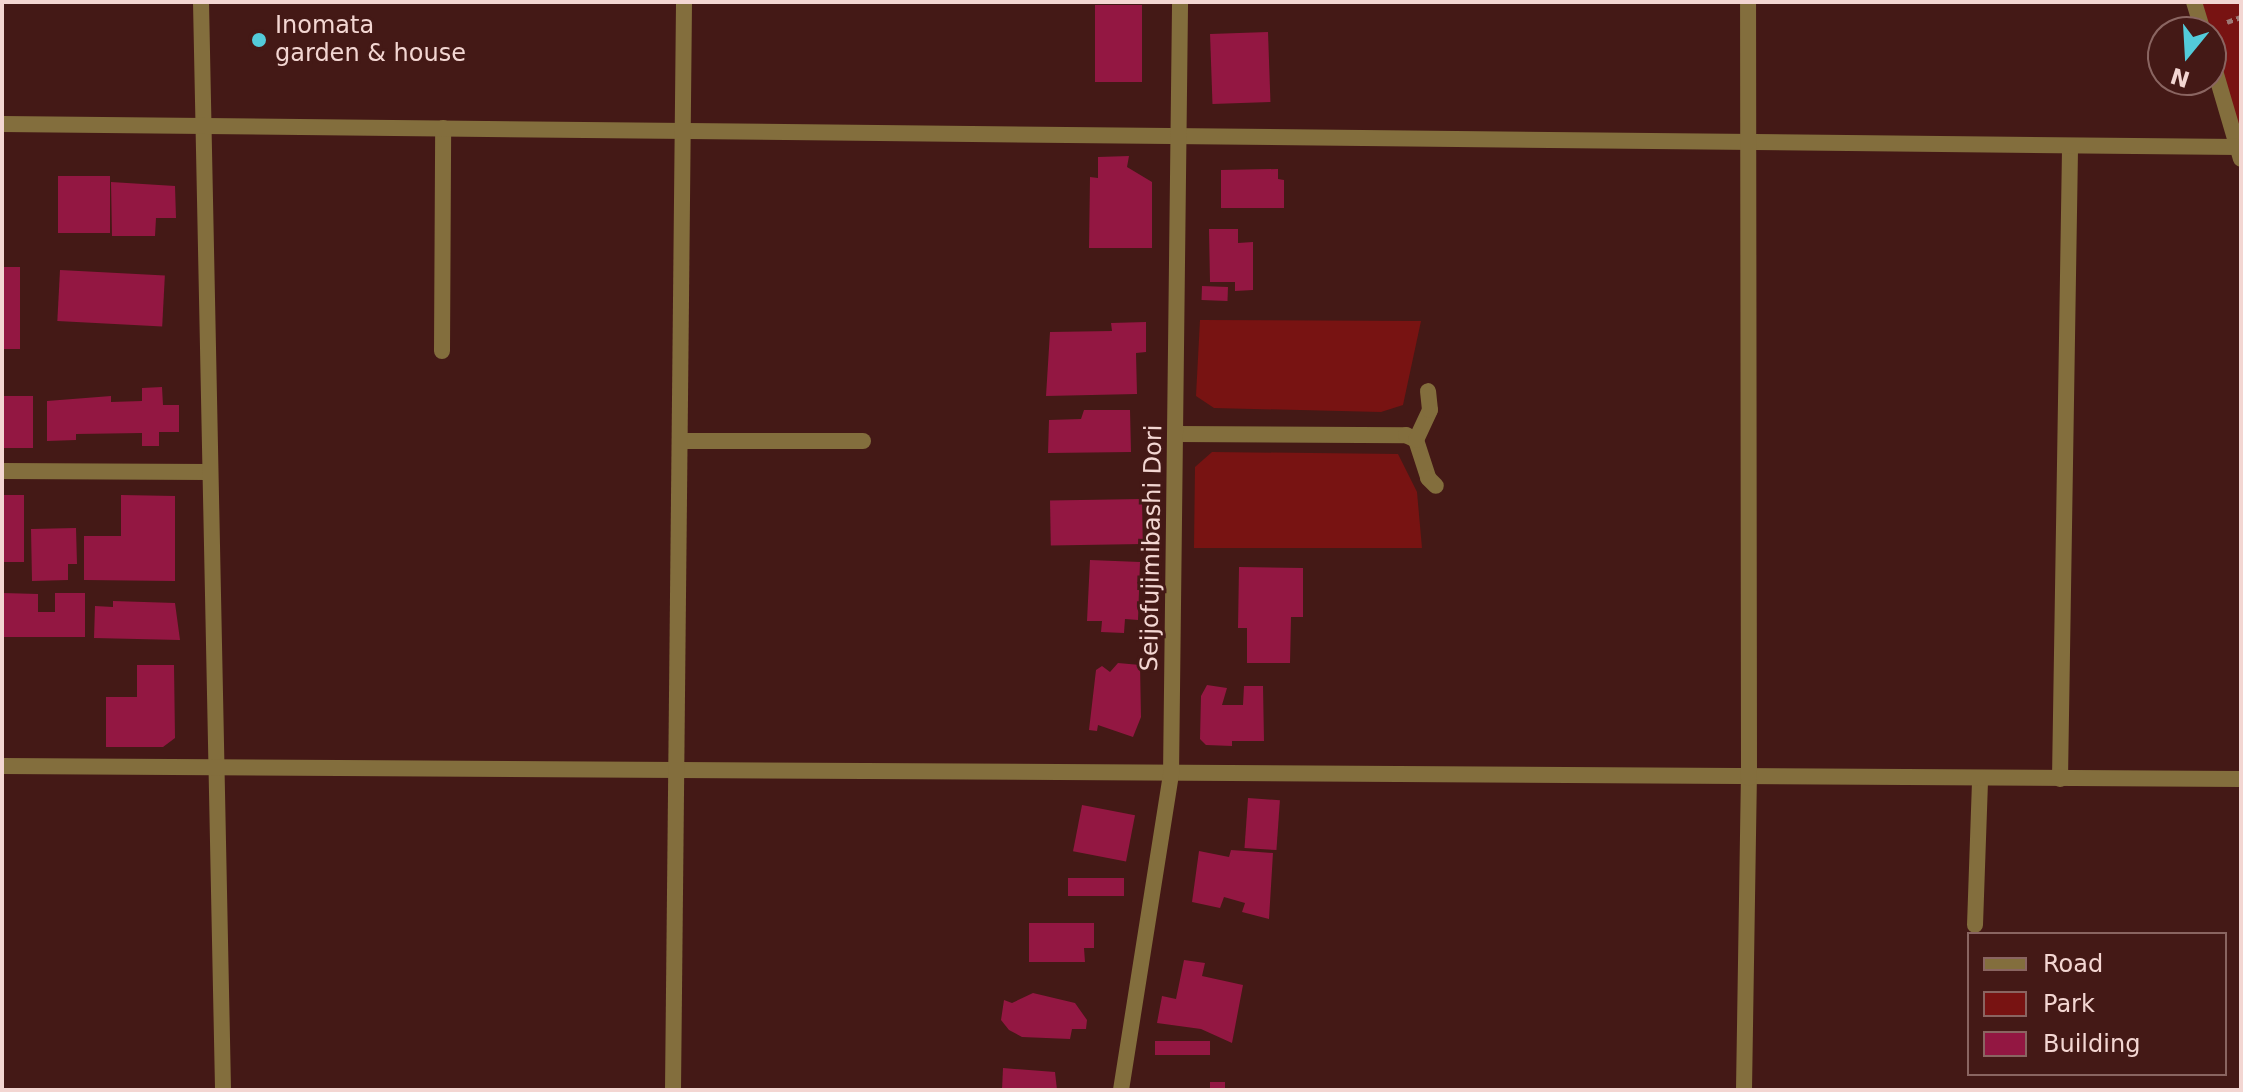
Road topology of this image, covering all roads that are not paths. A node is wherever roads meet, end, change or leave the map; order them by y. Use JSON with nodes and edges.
{"nodes":[{"id":1,"x":201,"y":2,"type":"edge"},
{"id":2,"x":684,"y":2,"type":"edge"},
{"id":3,"x":1180,"y":2,"type":"edge"},
{"id":4,"x":1748,"y":2,"type":"edge"},
{"id":5,"x":2223,"y":96,"type":"edge"},
{"id":6,"x":2,"y":124,"type":"edge"},
{"id":7,"x":203,"y":125,"type":"junction"},
{"id":8,"x":443,"y":128,"type":"junction"},
{"id":9,"x":683,"y":131,"type":"junction"},
{"id":10,"x":1179,"y":138,"type":"junction"},
{"id":11,"x":1748,"y":143,"type":"junction"},
{"id":12,"x":2070,"y":146,"type":"junction"},
{"id":13,"x":2240,"y":153,"type":"edge"},
{"id":14,"x":442,"y":351,"type":"dead end"},
{"id":15,"x":1428,"y":391,"type":"dead end"},
{"id":16,"x":1177,"y":434,"type":"junction"},
{"id":17,"x":1416,"y":440,"type":"junction"},
{"id":18,"x":680,"y":441,"type":"junction"},
{"id":19,"x":863,"y":441,"type":"dead end"},
{"id":20,"x":2,"y":471,"type":"edge"},
{"id":21,"x":209,"y":472,"type":"junction"},
{"id":22,"x":1436,"y":486,"type":"dead end"},
{"id":23,"x":2,"y":766,"type":"edge"},
{"id":24,"x":214,"y":766,"type":"junction"},
{"id":25,"x":677,"y":772,"type":"junction"},
{"id":26,"x":1171,"y":776,"type":"junction"},
{"id":27,"x":1749,"y":778,"type":"junction"},
{"id":28,"x":1980,"y":779,"type":"junction"},
{"id":29,"x":2060,"y":779,"type":"junction"},
{"id":30,"x":2241,"y":779,"type":"edge"},
{"id":31,"x":1975,"y":925,"type":"dead end"},
{"id":32,"x":223,"y":1090,"type":"edge"},
{"id":33,"x":673,"y":1090,"type":"edge"},
{"id":34,"x":1121,"y":1090,"type":"edge"},
{"id":35,"x":1744,"y":1090,"type":"edge"}],
"edges":[{"from":1,"to":7,"type":"street"},
{"from":2,"to":9,"type":"street"},
{"from":3,"to":10,"type":"street","name":"Seijofujimibashi Dori"},
{"from":4,"to":11,"type":"street"},
{"from":5,"to":13,"type":"street"},
{"from":6,"to":7,"type":"street"},
{"from":7,"to":8,"type":"street"},
{"from":7,"to":21,"type":"street"},
{"from":8,"to":9,"type":"street"},
{"from":8,"to":14,"type":"street"},
{"from":9,"to":10,"type":"street"},
{"from":9,"to":18,"type":"street"},
{"from":10,"to":11,"type":"street"},
{"from":10,"to":16,"type":"street","name":"Seijofujimibashi Dori"},
{"from":11,"to":12,"type":"street"},
{"from":11,"to":27,"type":"street"},
{"from":12,"to":13,"type":"street"},
{"from":12,"to":29,"type":"street"},
{"from":15,"to":17,"type":"street"},
{"from":16,"to":17,"type":"street"},
{"from":16,"to":26,"type":"street","name":"Seijofujimibashi Dori"},
{"from":17,"to":22,"type":"street"},
{"from":18,"to":19,"type":"street"},
{"from":18,"to":25,"type":"street"},
{"from":20,"to":21,"type":"street"},
{"from":21,"to":24,"type":"street"},
{"from":23,"to":24,"type":"street"},
{"from":24,"to":25,"type":"street"},
{"from":24,"to":32,"type":"street"},
{"from":25,"to":26,"type":"street"},
{"from":25,"to":33,"type":"street"},
{"from":26,"to":27,"type":"street"},
{"from":26,"to":34,"type":"street","name":"Seijofujimibashi Dori"},
{"from":27,"to":28,"type":"street"},
{"from":27,"to":35,"type":"street"},
{"from":28,"to":29,"type":"street"},
{"from":28,"to":31,"type":"street"},
{"from":29,"to":30,"type":"street"}]}
